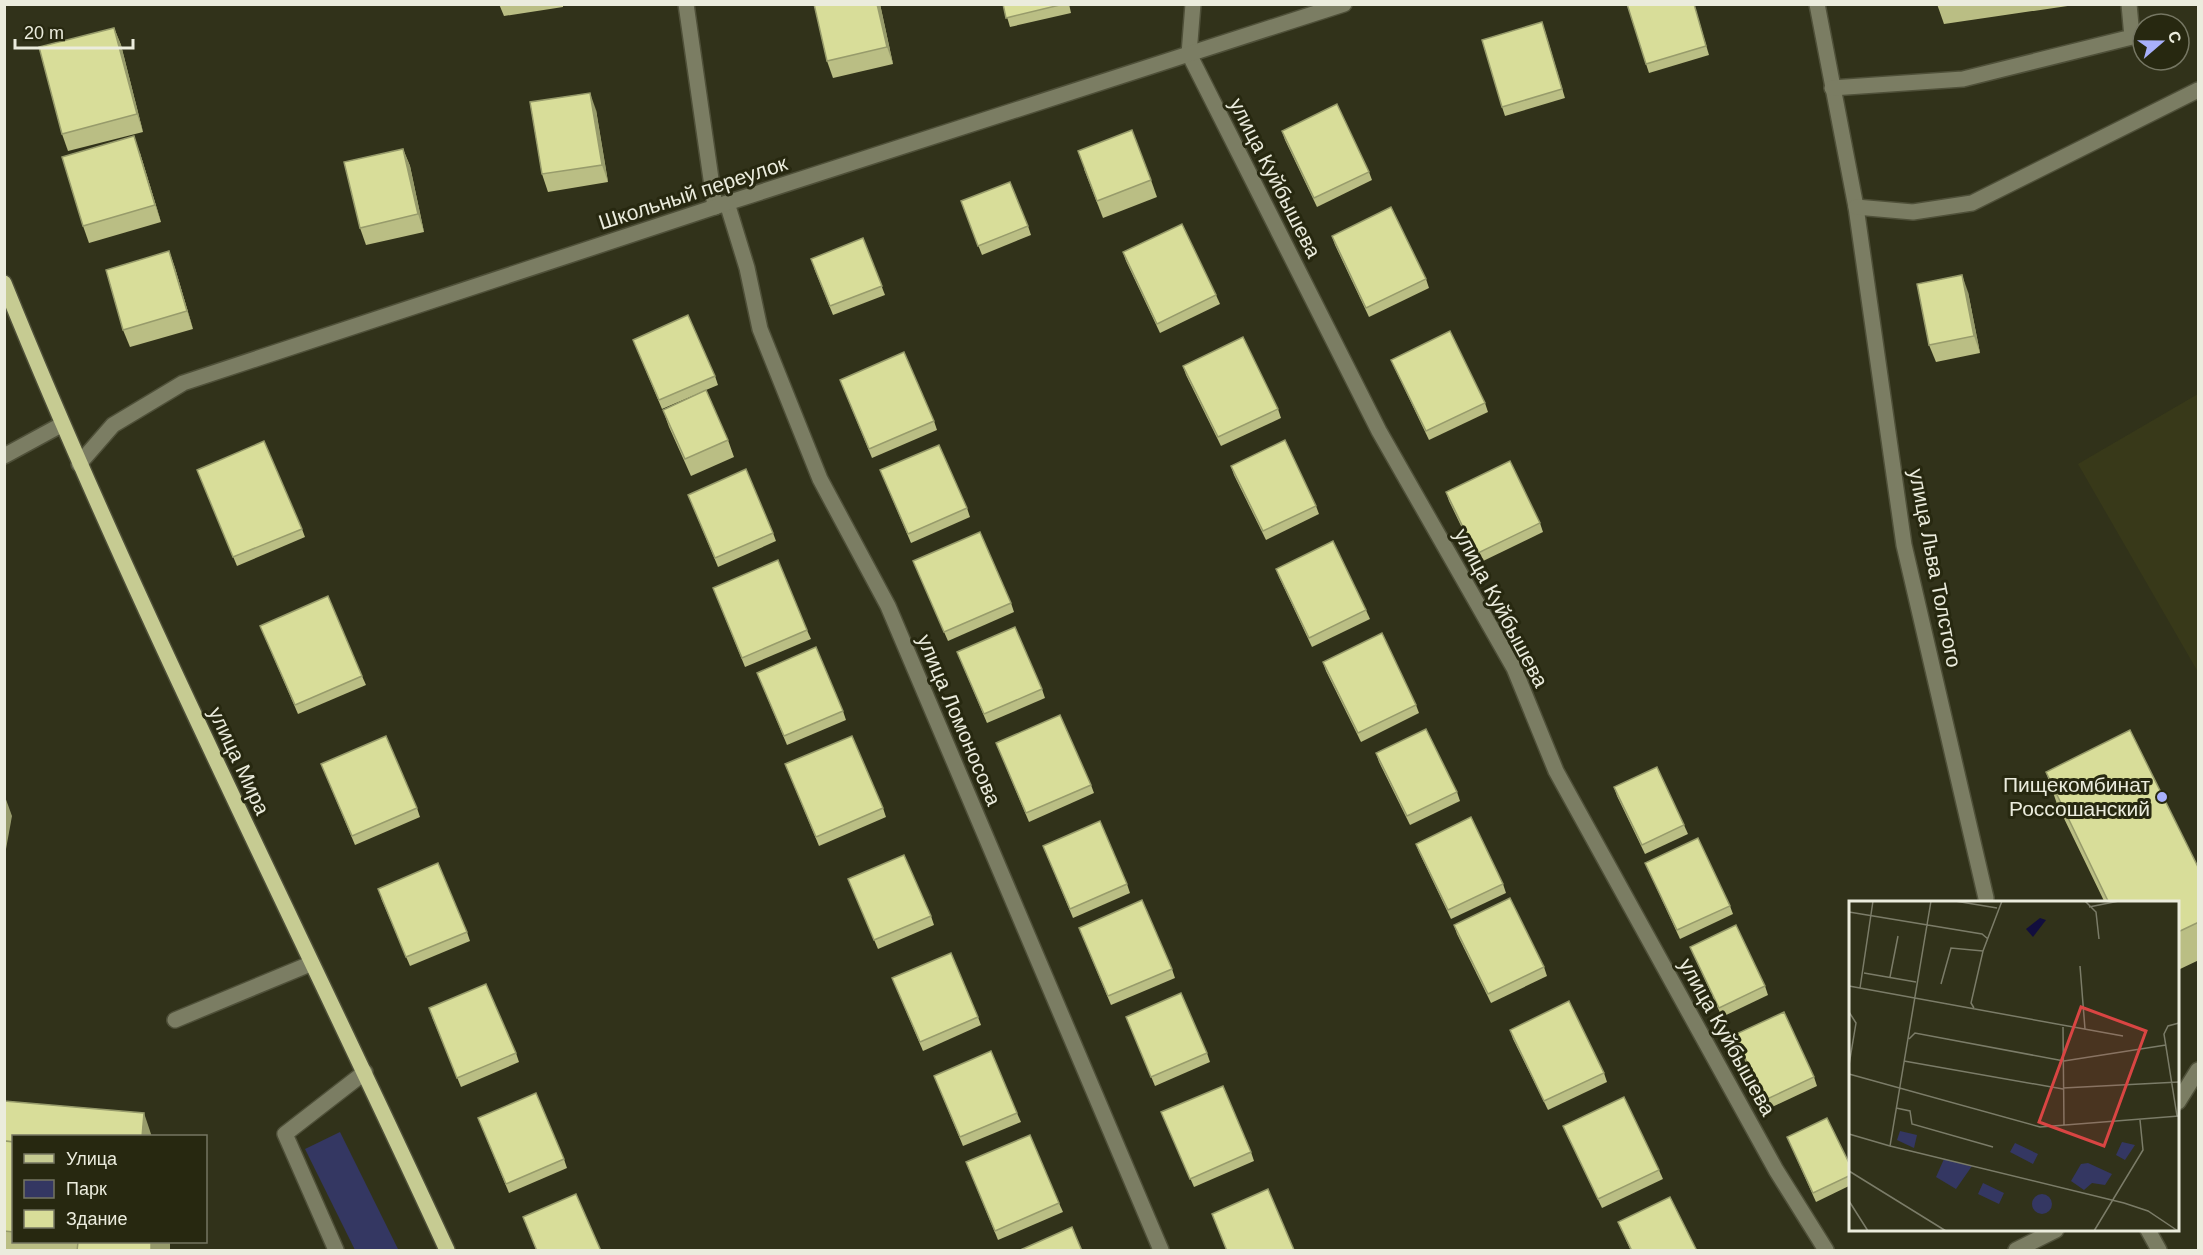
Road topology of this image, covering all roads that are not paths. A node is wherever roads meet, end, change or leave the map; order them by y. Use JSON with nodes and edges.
{"nodes":[{"id":1,"x":686,"y":4,"type":"edge"},
{"id":2,"x":1192,"y":4,"type":"edge"},
{"id":3,"x":1344,"y":4,"type":"edge"},
{"id":4,"x":1817,"y":4,"type":"edge"},
{"id":5,"x":2129,"y":4,"type":"edge"},
{"id":6,"x":1189,"y":54,"type":"junction"},
{"id":7,"x":1832,"y":87,"type":"junction"},
{"id":8,"x":2199,"y":90,"type":"edge"},
{"id":9,"x":721,"y":205,"type":"junction"},
{"id":10,"x":1856,"y":207,"type":"junction"},
{"id":11,"x":4,"y":283,"type":"edge"},
{"id":12,"x":61,"y":425,"type":"junction"},
{"id":13,"x":4,"y":456,"type":"edge"},
{"id":14,"x":79,"y":464,"type":"junction"},
{"id":15,"x":1986,"y":898,"type":"dead end"},
{"id":16,"x":310,"y":964,"type":"junction"},
{"id":17,"x":175,"y":1020,"type":"dead end"},
{"id":18,"x":2199,"y":1070,"type":"edge"},
{"id":19,"x":365,"y":1072,"type":"junction"},
{"id":20,"x":2179,"y":1100,"type":"edge"},
{"id":21,"x":2054,"y":1231,"type":"edge"},
{"id":22,"x":2149,"y":1231,"type":"edge"},
{"id":23,"x":336,"y":1251,"type":"edge"},
{"id":24,"x":447,"y":1251,"type":"edge"},
{"id":25,"x":1161,"y":1251,"type":"edge"},
{"id":26,"x":1826,"y":1251,"type":"edge"},
{"id":27,"x":2016,"y":1251,"type":"edge"},
{"id":28,"x":2159,"y":1251,"type":"edge"}],
"edges":[{"from":1,"to":9,"type":"street","name":"улица Ломоносова"},
{"from":2,"to":6,"type":"street"},
{"from":3,"to":6,"type":"street","name":"Школьный переулок"},
{"from":4,"to":7,"type":"street","name":"улица Льва Толстого"},
{"from":5,"to":7,"type":"street"},
{"from":6,"to":9,"type":"street","name":"Школьный переулок"},
{"from":6,"to":26,"type":"street","name":"улица Куйбышева"},
{"from":7,"to":10,"type":"street","name":"улица Льва Толстого"},
{"from":8,"to":10,"type":"street"},
{"from":9,"to":14,"type":"street","name":"Школьный переулок"},
{"from":9,"to":25,"type":"street","name":"улица Ломоносова"},
{"from":10,"to":15,"type":"street","name":"улица Льва Толстого"},
{"from":11,"to":12,"type":"main road","name":"улица Мира"},
{"from":12,"to":13,"type":"street"},
{"from":12,"to":14,"type":"main road","name":"улица Мира"},
{"from":14,"to":16,"type":"main road","name":"улица Мира"},
{"from":16,"to":17,"type":"street"},
{"from":16,"to":19,"type":"main road","name":"улица Мира"},
{"from":18,"to":20,"type":"street"},
{"from":19,"to":23,"type":"street"},
{"from":19,"to":24,"type":"main road","name":"улица Мира"},
{"from":21,"to":27,"type":"street"},
{"from":22,"to":28,"type":"street"}]}
